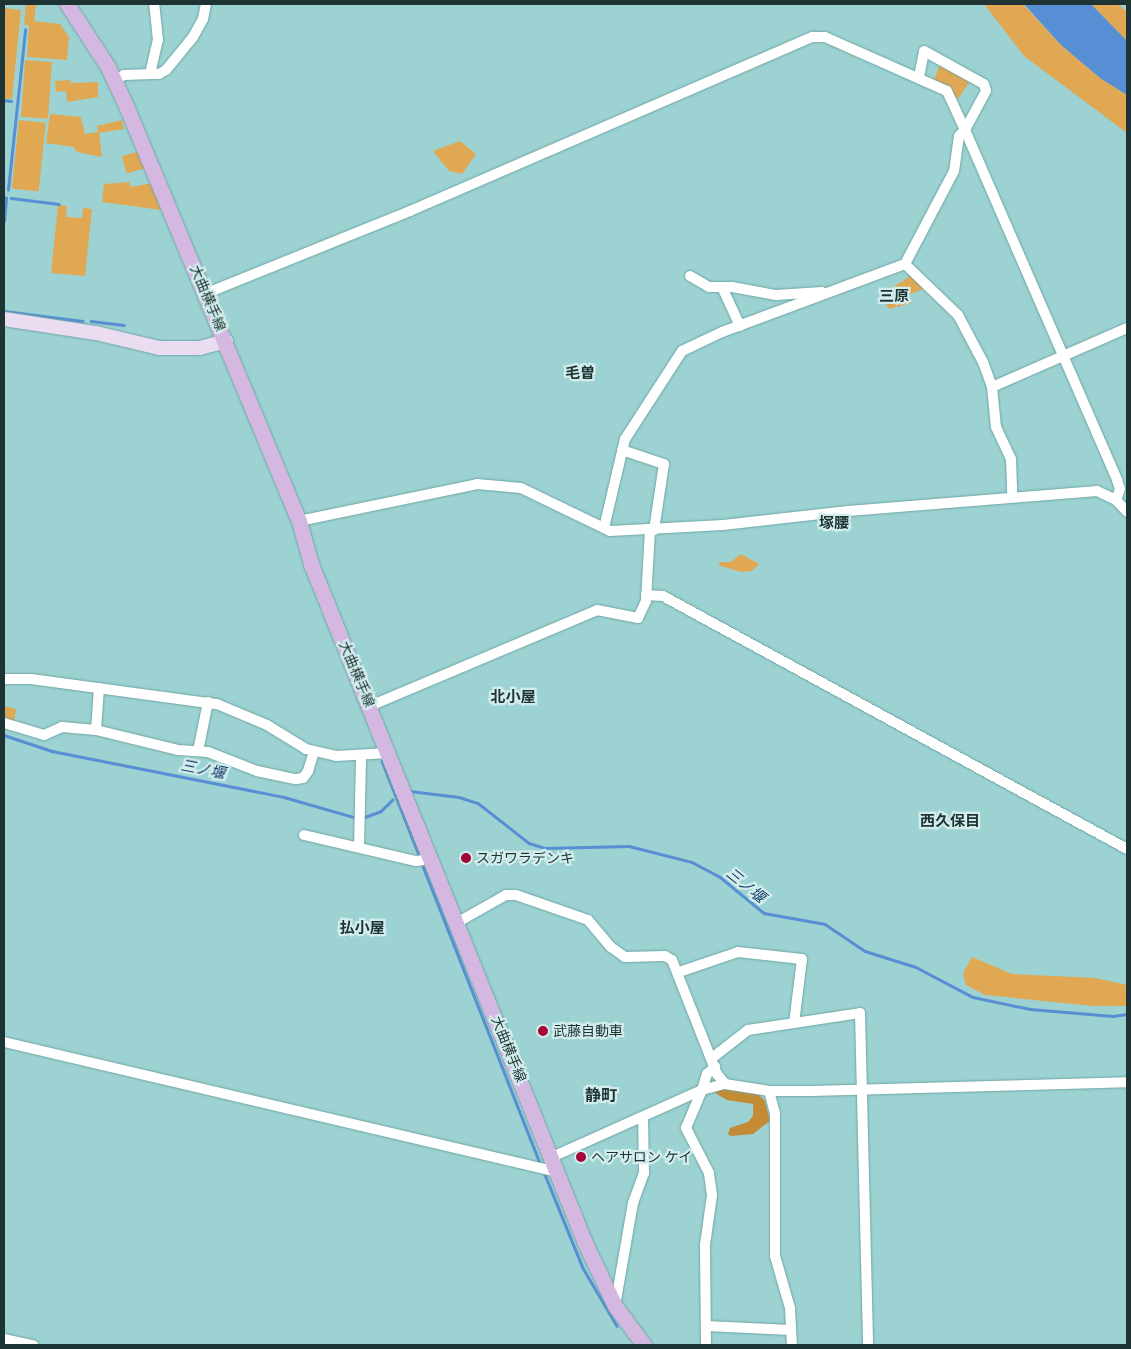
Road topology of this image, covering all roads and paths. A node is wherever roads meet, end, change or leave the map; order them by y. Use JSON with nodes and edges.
{"nodes":[{"id":1,"x":67,"y":4,"type":"edge"},
{"id":2,"x":154,"y":4,"type":"edge"},
{"id":3,"x":206,"y":4,"type":"edge"},
{"id":4,"x":150,"y":74,"type":"junction"},
{"id":5,"x":918,"y":77,"type":"junction"},
{"id":6,"x":115,"y":80,"type":"junction"},
{"id":7,"x":965,"y":130,"type":"junction"},
{"id":8,"x":905,"y":264,"type":"junction"},
{"id":9,"x":690,"y":276,"type":"dead end"},
{"id":10,"x":722,"y":287,"type":"junction"},
{"id":11,"x":832,"y":291,"type":"junction"},
{"id":12,"x":207,"y":293,"type":"junction"},
{"id":13,"x":4,"y":319,"type":"edge"},
{"id":14,"x":740,"y":326,"type":"junction"},
{"id":15,"x":1127,"y":328,"type":"edge"},
{"id":16,"x":226,"y":341,"type":"junction"},
{"id":17,"x":1065,"y":354,"type":"junction"},
{"id":18,"x":992,"y":387,"type":"junction"},
{"id":19,"x":622,"y":450,"type":"junction"},
{"id":20,"x":1012,"y":497,"type":"junction"},
{"id":21,"x":1116,"y":500,"type":"junction"},
{"id":22,"x":1127,"y":512,"type":"edge"},
{"id":23,"x":299,"y":521,"type":"junction"},
{"id":24,"x":604,"y":528,"type":"junction"},
{"id":25,"x":652,"y":530,"type":"junction"},
{"id":26,"x":646,"y":595,"type":"junction"},
{"id":27,"x":4,"y":679,"type":"edge"},
{"id":28,"x":99,"y":688,"type":"junction"},
{"id":29,"x":208,"y":702,"type":"junction"},
{"id":30,"x":370,"y":706,"type":"junction"},
{"id":31,"x":4,"y":723,"type":"edge"},
{"id":32,"x":96,"y":730,"type":"junction"},
{"id":33,"x":198,"y":751,"type":"junction"},
{"id":34,"x":314,"y":751,"type":"junction"},
{"id":35,"x":388,"y":753,"type":"junction"},
{"id":36,"x":361,"y":756,"type":"junction"},
{"id":37,"x":304,"y":836,"type":"dead end"},
{"id":38,"x":359,"y":847,"type":"junction"},
{"id":39,"x":1127,"y":849,"type":"edge"},
{"id":40,"x":432,"y":859,"type":"junction"},
{"id":41,"x":458,"y":922,"type":"junction"},
{"id":42,"x":679,"y":972,"type":"junction"},
{"id":43,"x":794,"y":1023,"type":"junction"},
{"id":44,"x":4,"y":1042,"type":"edge"},
{"id":45,"x":713,"y":1062,"type":"junction"},
{"id":46,"x":1127,"y":1082,"type":"edge"},
{"id":47,"x":725,"y":1084,"type":"junction"},
{"id":48,"x":702,"y":1090,"type":"junction"},
{"id":49,"x":860,"y":1090,"type":"junction"},
{"id":50,"x":769,"y":1091,"type":"junction"},
{"id":51,"x":643,"y":1117,"type":"junction"},
{"id":52,"x":552,"y":1157,"type":"junction"},
{"id":53,"x":558,"y":1172,"type":"junction"},
{"id":54,"x":615,"y":1306,"type":"junction"},
{"id":55,"x":706,"y":1326,"type":"junction"},
{"id":56,"x":791,"y":1330,"type":"junction"},
{"id":57,"x":4,"y":1339,"type":"edge"},
{"id":58,"x":33,"y":1345,"type":"edge"},
{"id":59,"x":644,"y":1345,"type":"edge"},
{"id":60,"x":706,"y":1345,"type":"edge"},
{"id":61,"x":792,"y":1345,"type":"edge"},
{"id":62,"x":868,"y":1345,"type":"edge"}],
"edges":[{"from":1,"to":6,"type":"main road","name":"大曲横手線"},
{"from":2,"to":4,"type":"street"},
{"from":3,"to":4,"type":"street"},
{"from":4,"to":6,"type":"street"},
{"from":5,"to":7,"type":"street"},
{"from":5,"to":7,"type":"street"},
{"from":5,"to":12,"type":"street"},
{"from":6,"to":12,"type":"main road","name":"大曲横手線"},
{"from":7,"to":8,"type":"street"},
{"from":7,"to":17,"type":"street"},
{"from":8,"to":11,"type":"street"},
{"from":8,"to":18,"type":"street"},
{"from":9,"to":10,"type":"street"},
{"from":10,"to":11,"type":"street"},
{"from":10,"to":14,"type":"street"},
{"from":11,"to":14,"type":"street"},
{"from":12,"to":16,"type":"main road","name":"大曲横手線"},
{"from":13,"to":16,"type":"street"},
{"from":14,"to":19,"type":"street"},
{"from":15,"to":17,"type":"street"},
{"from":16,"to":23,"type":"main road","name":"大曲横手線"},
{"from":17,"to":18,"type":"street"},
{"from":17,"to":21,"type":"street"},
{"from":18,"to":20,"type":"street"},
{"from":19,"to":24,"type":"street"},
{"from":19,"to":25,"type":"street"},
{"from":20,"to":21,"type":"street"},
{"from":20,"to":25,"type":"street"},
{"from":21,"to":22,"type":"street"},
{"from":23,"to":24,"type":"street"},
{"from":23,"to":30,"type":"main road","name":"大曲横手線"},
{"from":24,"to":25,"type":"street"},
{"from":25,"to":26,"type":"street"},
{"from":26,"to":30,"type":"street"},
{"from":26,"to":39,"type":"street"},
{"from":27,"to":28,"type":"street"},
{"from":28,"to":29,"type":"street"},
{"from":28,"to":32,"type":"street"},
{"from":29,"to":33,"type":"street"},
{"from":29,"to":34,"type":"street"},
{"from":30,"to":35,"type":"main road","name":"大曲横手線"},
{"from":31,"to":32,"type":"street"},
{"from":32,"to":33,"type":"street"},
{"from":33,"to":34,"type":"street"},
{"from":34,"to":36,"type":"street"},
{"from":35,"to":36,"type":"street"},
{"from":35,"to":40,"type":"main road","name":"大曲横手線"},
{"from":36,"to":38,"type":"street"},
{"from":37,"to":38,"type":"street"},
{"from":38,"to":40,"type":"street"},
{"from":40,"to":41,"type":"main road","name":"大曲横手線"},
{"from":41,"to":42,"type":"street"},
{"from":41,"to":52,"type":"main road","name":"大曲横手線"},
{"from":42,"to":43,"type":"street"},
{"from":42,"to":45,"type":"street"},
{"from":43,"to":45,"type":"street"},
{"from":43,"to":49,"type":"street"},
{"from":44,"to":53,"type":"street"},
{"from":45,"to":47,"type":"street"},
{"from":45,"to":48,"type":"street"},
{"from":46,"to":49,"type":"street"},
{"from":47,"to":48,"type":"street"},
{"from":47,"to":50,"type":"street"},
{"from":48,"to":51,"type":"street"},
{"from":48,"to":55,"type":"street"},
{"from":49,"to":50,"type":"street"},
{"from":49,"to":62,"type":"street"},
{"from":50,"to":56,"type":"street"},
{"from":51,"to":52,"type":"street"},
{"from":51,"to":54,"type":"street"},
{"from":52,"to":53,"type":"main road","name":"大曲横手線"},
{"from":53,"to":54,"type":"main road","name":"大曲横手線"},
{"from":54,"to":59,"type":"main road","name":"大曲横手線"},
{"from":55,"to":56,"type":"street"},
{"from":55,"to":60,"type":"street"},
{"from":56,"to":61,"type":"street"},
{"from":57,"to":58,"type":"street"}]}
